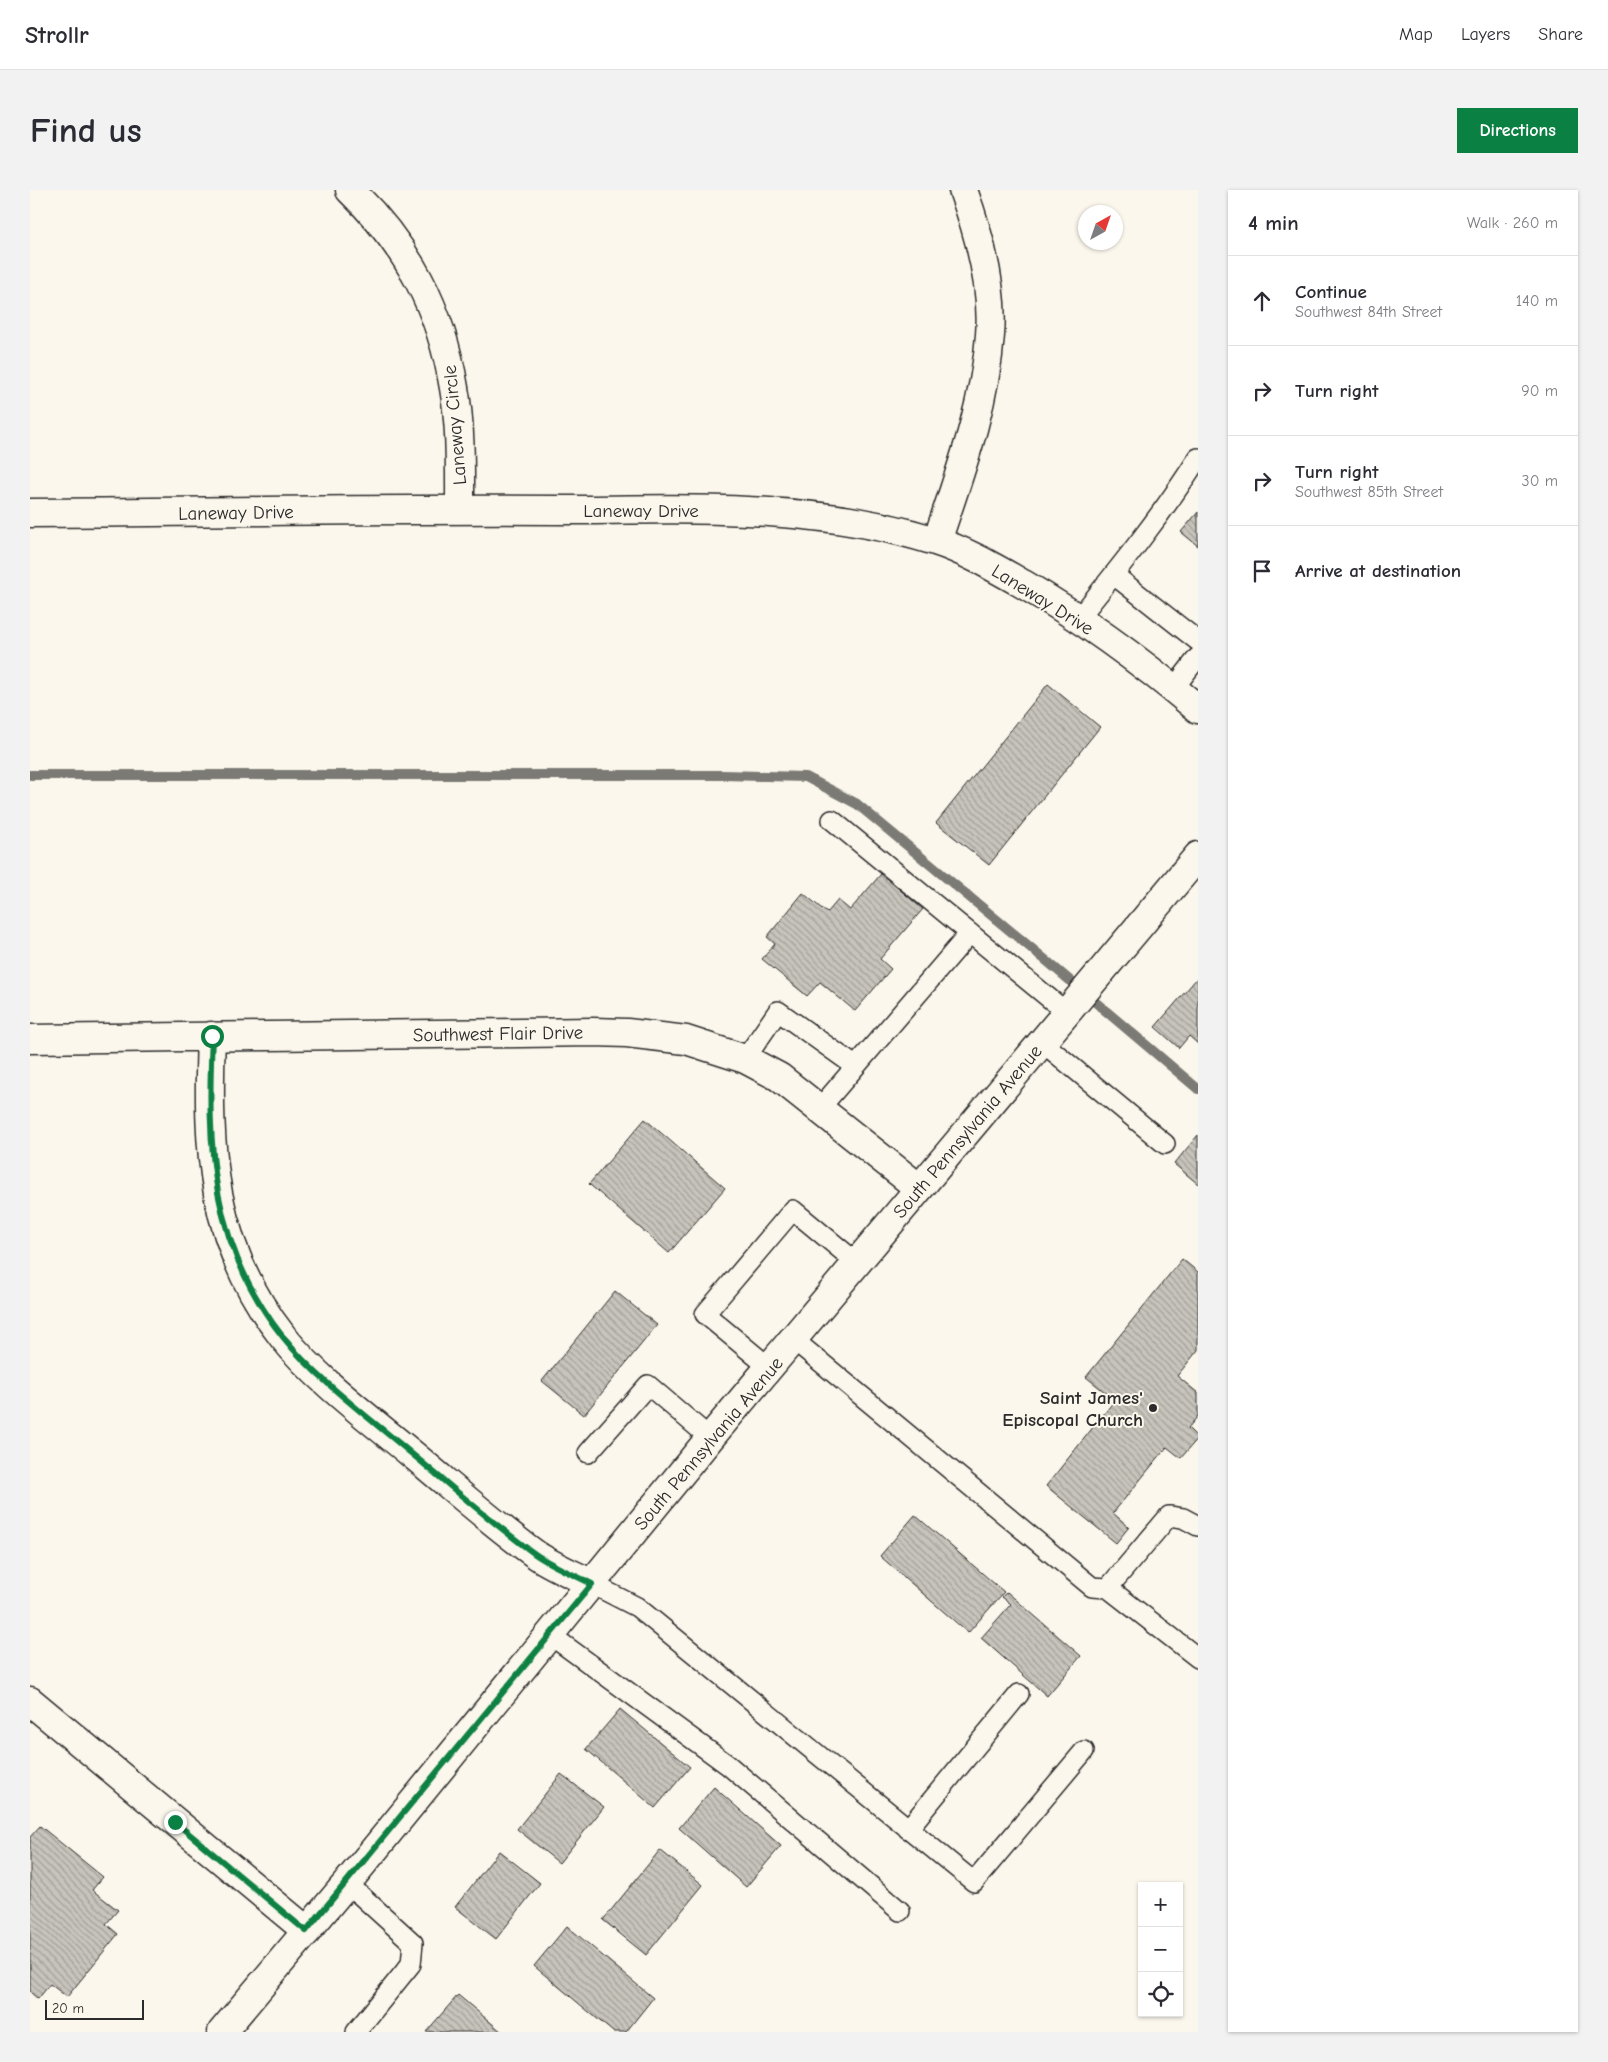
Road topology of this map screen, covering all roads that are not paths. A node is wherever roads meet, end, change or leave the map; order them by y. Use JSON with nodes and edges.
{"nodes":[{"id":1,"x":350,"y":190,"type":"edge"},
{"id":2,"x":963,"y":190,"type":"edge"},
{"id":3,"x":1198,"y":458,"type":"edge"},
{"id":4,"x":460,"y":510,"type":"junction"},
{"id":5,"x":30,"y":514,"type":"edge"},
{"id":6,"x":937,"y":542,"type":"junction"},
{"id":7,"x":1114,"y":575,"type":"junction"},
{"id":8,"x":1078,"y":619,"type":"junction"},
{"id":9,"x":1198,"y":640,"type":"edge"},
{"id":10,"x":1198,"y":657,"type":"edge"},
{"id":11,"x":1174,"y":688,"type":"junction"},
{"id":12,"x":1198,"y":709,"type":"edge"},
{"id":13,"x":832,"y":820,"type":"dead end"},
{"id":14,"x":1198,"y":856,"type":"edge"},
{"id":15,"x":970,"y":933,"type":"junction"},
{"id":16,"x":1066,"y":1012,"type":"junction"},
{"id":17,"x":212,"y":1036,"type":"junction"},
{"id":18,"x":30,"y":1039,"type":"edge"},
{"id":19,"x":1042,"y":1042,"type":"junction"},
{"id":20,"x":745,"y":1059,"type":"junction"},
{"id":21,"x":855,"y":1066,"type":"junction"},
{"id":22,"x":820,"y":1108,"type":"junction"},
{"id":23,"x":1165,"y":1144,"type":"dead end"},
{"id":24,"x":919,"y":1188,"type":"junction"},
{"id":25,"x":857,"y":1263,"type":"junction"},
{"id":26,"x":794,"y":1340,"type":"junction"},
{"id":27,"x":770,"y":1368,"type":"junction"},
{"id":28,"x":710,"y":1438,"type":"junction"},
{"id":29,"x":588,"y":1453,"type":"dead end"},
{"id":30,"x":1198,"y":1526,"type":"edge"},
{"id":31,"x":592,"y":1584,"type":"junction"},
{"id":32,"x":1108,"y":1588,"type":"junction"},
{"id":33,"x":549,"y":1634,"type":"junction"},
{"id":34,"x":1198,"y":1658,"type":"edge"},
{"id":35,"x":1019,"y":1694,"type":"dead end"},
{"id":36,"x":30,"y":1701,"type":"edge"},
{"id":37,"x":1084,"y":1751,"type":"dead end"},
{"id":38,"x":908,"y":1829,"type":"junction"},
{"id":39,"x":347,"y":1882,"type":"junction"},
{"id":40,"x":900,"y":1911,"type":"dead end"},
{"id":41,"x":306,"y":1931,"type":"junction"},
{"id":42,"x":222,"y":2032,"type":"edge"},
{"id":43,"x":356,"y":2032,"type":"edge"}],
"edges":[{"from":1,"to":4,"type":"street","name":"Laneway Circle"},
{"from":2,"to":6,"type":"street"},
{"from":3,"to":7,"type":"lane"},
{"from":4,"to":5,"type":"street","name":"Laneway Drive"},
{"from":4,"to":6,"type":"street","name":"Laneway Drive"},
{"from":6,"to":8,"type":"street","name":"Laneway Drive"},
{"from":7,"to":8,"type":"lane"},
{"from":7,"to":9,"type":"lane"},
{"from":8,"to":11,"type":"street","name":"Laneway Drive"},
{"from":10,"to":11,"type":"lane"},
{"from":11,"to":12,"type":"street","name":"Laneway Drive"},
{"from":13,"to":15,"type":"lane"},
{"from":14,"to":16,"type":"street","name":"South Pennsylvania Avenue"},
{"from":15,"to":16,"type":"lane"},
{"from":15,"to":21,"type":"lane"},
{"from":16,"to":19,"type":"street","name":"South Pennsylvania Avenue"},
{"from":17,"to":18,"type":"street","name":"Southwest Flair Drive"},
{"from":17,"to":20,"type":"street","name":"Southwest Flair Drive"},
{"from":17,"to":31,"type":"street"},
{"from":19,"to":23,"type":"lane"},
{"from":19,"to":24,"type":"street","name":"South Pennsylvania Avenue"},
{"from":20,"to":21,"type":"lane"},
{"from":20,"to":22,"type":"street","name":"Southwest Flair Drive"},
{"from":21,"to":22,"type":"lane"},
{"from":22,"to":24,"type":"street","name":"Southwest Flair Drive"},
{"from":24,"to":25,"type":"street","name":"South Pennsylvania Avenue"},
{"from":25,"to":26,"type":"street","name":"South Pennsylvania Avenue"},
{"from":25,"to":27,"type":"lane"},
{"from":26,"to":27,"type":"street","name":"South Pennsylvania Avenue"},
{"from":26,"to":32,"type":"lane"},
{"from":27,"to":28,"type":"street","name":"South Pennsylvania Avenue"},
{"from":28,"to":29,"type":"lane"},
{"from":28,"to":31,"type":"street","name":"South Pennsylvania Avenue"},
{"from":30,"to":32,"type":"lane"},
{"from":31,"to":33,"type":"street","name":"South Pennsylvania Avenue"},
{"from":31,"to":38,"type":"lane"},
{"from":32,"to":34,"type":"lane"},
{"from":33,"to":39,"type":"street","name":"South Pennsylvania Avenue"},
{"from":33,"to":40,"type":"lane"},
{"from":35,"to":38,"type":"lane"},
{"from":36,"to":41,"type":"street"},
{"from":37,"to":38,"type":"lane"},
{"from":39,"to":41,"type":"street","name":"South Pennsylvania Avenue"},
{"from":39,"to":43,"type":"lane"},
{"from":41,"to":42,"type":"street","name":"South Pennsylvania Avenue"}]}
